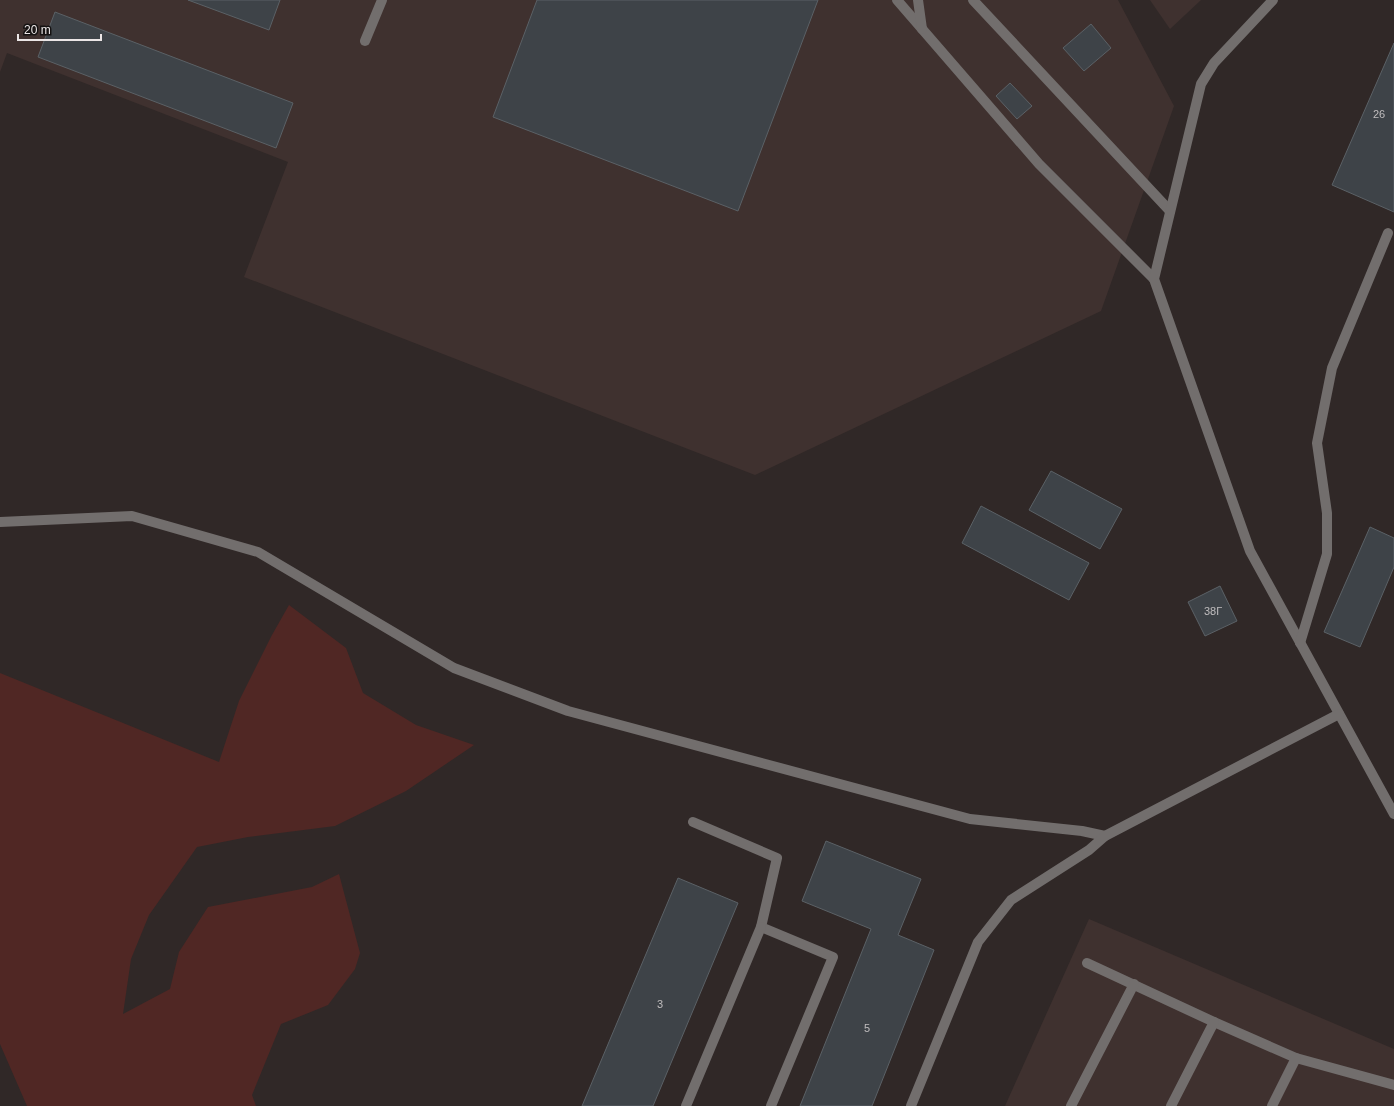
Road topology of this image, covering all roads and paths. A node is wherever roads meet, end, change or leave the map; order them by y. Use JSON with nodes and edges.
{"nodes":[{"id":1,"x":382,"y":0,"type":"edge"},
{"id":2,"x":897,"y":0,"type":"edge"},
{"id":3,"x":918,"y":0,"type":"edge"},
{"id":4,"x":973,"y":0,"type":"edge"},
{"id":5,"x":1273,"y":0,"type":"edge"},
{"id":6,"x":922,"y":29,"type":"junction"},
{"id":7,"x":366,"y":41,"type":"dead end"},
{"id":8,"x":1170,"y":211,"type":"junction"},
{"id":9,"x":1388,"y":234,"type":"dead end"},
{"id":10,"x":1154,"y":279,"type":"junction"},
{"id":11,"x":0,"y":522,"type":"edge"},
{"id":12,"x":1300,"y":643,"type":"junction"},
{"id":13,"x":1339,"y":714,"type":"junction"},
{"id":14,"x":1394,"y":814,"type":"edge"},
{"id":15,"x":693,"y":822,"type":"dead end"},
{"id":16,"x":1105,"y":836,"type":"junction"},
{"id":17,"x":761,"y":927,"type":"junction"},
{"id":18,"x":1087,"y":963,"type":"dead end"},
{"id":19,"x":1134,"y":984,"type":"junction"},
{"id":20,"x":1214,"y":1022,"type":"junction"},
{"id":21,"x":1296,"y":1058,"type":"junction"},
{"id":22,"x":1394,"y":1085,"type":"edge"},
{"id":23,"x":686,"y":1106,"type":"edge"},
{"id":24,"x":771,"y":1106,"type":"edge"},
{"id":25,"x":911,"y":1106,"type":"edge"},
{"id":26,"x":1071,"y":1106,"type":"edge"},
{"id":27,"x":1171,"y":1106,"type":"edge"},
{"id":28,"x":1272,"y":1106,"type":"edge"}],
"edges":[{"from":1,"to":7,"type":"street"},
{"from":2,"to":6,"type":"street"},
{"from":3,"to":6,"type":"street"},
{"from":4,"to":8,"type":"street"},
{"from":5,"to":8,"type":"street"},
{"from":6,"to":10,"type":"street"},
{"from":8,"to":10,"type":"street"},
{"from":9,"to":12,"type":"street"},
{"from":10,"to":12,"type":"street"},
{"from":11,"to":16,"type":"street"},
{"from":12,"to":13,"type":"street"},
{"from":13,"to":14,"type":"street"},
{"from":13,"to":16,"type":"street"},
{"from":15,"to":17,"type":"street"},
{"from":16,"to":25,"type":"street"},
{"from":17,"to":23,"type":"street"},
{"from":17,"to":24,"type":"street"},
{"from":18,"to":19,"type":"street"},
{"from":19,"to":20,"type":"street"},
{"from":19,"to":26,"type":"street"},
{"from":20,"to":21,"type":"street"},
{"from":20,"to":27,"type":"street"},
{"from":21,"to":22,"type":"street"},
{"from":21,"to":28,"type":"street"}]}
